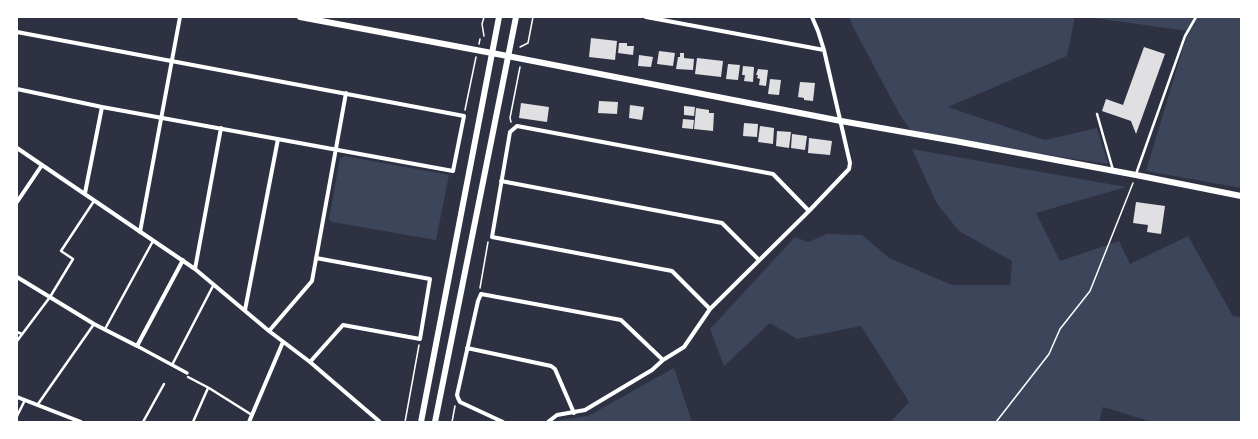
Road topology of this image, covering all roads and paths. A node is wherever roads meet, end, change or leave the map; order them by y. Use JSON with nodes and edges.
{"nodes":[{"id":1,"x":180,"y":17,"type":"edge"},
{"id":2,"x":300,"y":17,"type":"edge"},
{"id":3,"x":484,"y":17,"type":"edge"},
{"id":4,"x":499,"y":17,"type":"edge"},
{"id":5,"x":516,"y":17,"type":"edge"},
{"id":6,"x":533,"y":17,"type":"edge"},
{"id":7,"x":646,"y":17,"type":"edge"},
{"id":8,"x":812,"y":17,"type":"edge"},
{"id":9,"x":1196,"y":17,"type":"edge"},
{"id":10,"x":17,"y":32,"type":"edge"},
{"id":11,"x":484,"y":36,"type":"dead end"},
{"id":12,"x":480,"y":38,"type":"dead end"},
{"id":13,"x":520,"y":47,"type":"dead end"},
{"id":14,"x":478,"y":50,"type":"junction"},
{"id":15,"x":824,"y":50,"type":"junction"},
{"id":16,"x":492,"y":53,"type":"junction"},
{"id":17,"x":508,"y":56,"type":"junction"},
{"id":18,"x":522,"y":59,"type":"junction"},
{"id":19,"x":172,"y":61,"type":"junction"},
{"id":20,"x":17,"y":89,"type":"edge"},
{"id":21,"x":346,"y":93,"type":"junction"},
{"id":22,"x":102,"y":107,"type":"junction"},
{"id":23,"x":1097,"y":114,"type":"dead end"},
{"id":24,"x":464,"y":116,"type":"junction"},
{"id":25,"x":162,"y":117,"type":"junction"},
{"id":26,"x":841,"y":121,"type":"junction"},
{"id":27,"x":222,"y":128,"type":"junction"},
{"id":28,"x":513,"y":129,"type":"junction"},
{"id":29,"x":278,"y":139,"type":"junction"},
{"id":30,"x":17,"y":148,"type":"edge"},
{"id":31,"x":336,"y":150,"type":"junction"},
{"id":32,"x":42,"y":165,"type":"junction"},
{"id":33,"x":1113,"y":170,"type":"junction"},
{"id":34,"x":1136,"y":175,"type":"junction"},
{"id":35,"x":501,"y":181,"type":"junction"},
{"id":36,"x":85,"y":193,"type":"junction"},
{"id":37,"x":1241,"y":196,"type":"edge"},
{"id":38,"x":94,"y":200,"type":"junction"},
{"id":39,"x":17,"y":202,"type":"edge"},
{"id":40,"x":810,"y":211,"type":"junction"},
{"id":41,"x":140,"y":232,"type":"junction"},
{"id":42,"x":492,"y":237,"type":"junction"},
{"id":43,"x":153,"y":241,"type":"junction"},
{"id":44,"x":316,"y":258,"type":"junction"},
{"id":45,"x":183,"y":260,"type":"junction"},
{"id":46,"x":759,"y":260,"type":"junction"},
{"id":47,"x":195,"y":269,"type":"junction"},
{"id":48,"x":17,"y":277,"type":"edge"},
{"id":49,"x":214,"y":284,"type":"junction"},
{"id":50,"x":481,"y":294,"type":"junction"},
{"id":51,"x":50,"y":297,"type":"junction"},
{"id":52,"x":710,"y":308,"type":"junction"},
{"id":53,"x":245,"y":310,"type":"junction"},
{"id":54,"x":94,"y":324,"type":"junction"},
{"id":55,"x":105,"y":329,"type":"junction"},
{"id":56,"x":269,"y":331,"type":"junction"},
{"id":57,"x":17,"y":332,"type":"edge"},
{"id":58,"x":22,"y":334,"type":"junction"},
{"id":59,"x":420,"y":339,"type":"junction"},
{"id":60,"x":17,"y":341,"type":"edge"},
{"id":61,"x":283,"y":342,"type":"junction"},
{"id":62,"x":136,"y":346,"type":"junction"},
{"id":63,"x":467,"y":348,"type":"junction"},
{"id":64,"x":663,"y":360,"type":"junction"},
{"id":65,"x":310,"y":362,"type":"junction"},
{"id":66,"x":172,"y":365,"type":"junction"},
{"id":67,"x":188,"y":375,"type":"joint"},
{"id":68,"x":164,"y":384,"type":"dead end"},
{"id":69,"x":208,"y":388,"type":"junction"},
{"id":70,"x":17,"y":397,"type":"edge"},
{"id":71,"x":458,"y":398,"type":"junction"},
{"id":72,"x":25,"y":400,"type":"junction"},
{"id":73,"x":38,"y":404,"type":"junction"},
{"id":74,"x":574,"y":413,"type":"junction"},
{"id":75,"x":252,"y":415,"type":"junction"},
{"id":76,"x":17,"y":416,"type":"edge"},
{"id":77,"x":436,"y":421,"type":"edge"},
{"id":78,"x":81,"y":422,"type":"edge"},
{"id":79,"x":143,"y":422,"type":"edge"},
{"id":80,"x":193,"y":422,"type":"edge"},
{"id":81,"x":250,"y":422,"type":"edge"},
{"id":82,"x":380,"y":422,"type":"edge"},
{"id":83,"x":405,"y":422,"type":"edge"},
{"id":84,"x":421,"y":422,"type":"edge"},
{"id":85,"x":452,"y":422,"type":"edge"},
{"id":86,"x":503,"y":422,"type":"edge"},
{"id":87,"x":548,"y":422,"type":"edge"},
{"id":88,"x":996,"y":422,"type":"edge"}],
"edges":[{"from":1,"to":19,"type":"street"},
{"from":2,"to":14,"type":"street"},
{"from":3,"to":11,"type":"path"},
{"from":4,"to":16,"type":"street"},
{"from":5,"to":17,"type":"street"},
{"from":6,"to":13,"type":"path"},
{"from":7,"to":15,"type":"street"},
{"from":8,"to":15,"type":"street"},
{"from":9,"to":34,"type":"lane"},
{"from":10,"to":19,"type":"street"},
{"from":12,"to":14,"type":"path"},
{"from":14,"to":16,"type":"street"},
{"from":14,"to":24,"type":"path"},
{"from":15,"to":26,"type":"street"},
{"from":16,"to":17,"type":"street"},
{"from":16,"to":84,"type":"street"},
{"from":17,"to":18,"type":"street"},
{"from":17,"to":77,"type":"street"},
{"from":18,"to":26,"type":"street"},
{"from":18,"to":28,"type":"path"},
{"from":19,"to":21,"type":"street"},
{"from":19,"to":25,"type":"street"},
{"from":20,"to":22,"type":"street"},
{"from":21,"to":24,"type":"street"},
{"from":21,"to":31,"type":"street"},
{"from":22,"to":25,"type":"street"},
{"from":22,"to":36,"type":"street"},
{"from":23,"to":33,"type":"lane"},
{"from":24,"to":31,"type":"street"},
{"from":25,"to":27,"type":"street"},
{"from":25,"to":41,"type":"street"},
{"from":26,"to":33,"type":"street"},
{"from":26,"to":40,"type":"street"},
{"from":27,"to":29,"type":"street"},
{"from":27,"to":47,"type":"street"},
{"from":28,"to":35,"type":"street"},
{"from":28,"to":40,"type":"street"},
{"from":29,"to":31,"type":"street"},
{"from":29,"to":53,"type":"street"},
{"from":30,"to":32,"type":"street"},
{"from":31,"to":44,"type":"street"},
{"from":32,"to":36,"type":"street"},
{"from":32,"to":39,"type":"street"},
{"from":33,"to":34,"type":"street"},
{"from":34,"to":37,"type":"street"},
{"from":34,"to":88,"type":"path"},
{"from":35,"to":42,"type":"street"},
{"from":35,"to":46,"type":"street"},
{"from":36,"to":38,"type":"street"},
{"from":38,"to":41,"type":"street"},
{"from":38,"to":51,"type":"lane"},
{"from":40,"to":46,"type":"street"},
{"from":41,"to":43,"type":"street"},
{"from":42,"to":50,"type":"path"},
{"from":42,"to":52,"type":"street"},
{"from":43,"to":45,"type":"street"},
{"from":43,"to":55,"type":"lane"},
{"from":44,"to":56,"type":"street"},
{"from":44,"to":59,"type":"street"},
{"from":45,"to":47,"type":"street"},
{"from":45,"to":62,"type":"street"},
{"from":46,"to":52,"type":"street"},
{"from":47,"to":49,"type":"street"},
{"from":48,"to":51,"type":"street"},
{"from":49,"to":53,"type":"street"},
{"from":49,"to":66,"type":"lane"},
{"from":50,"to":63,"type":"street"},
{"from":50,"to":64,"type":"street"},
{"from":51,"to":54,"type":"street"},
{"from":51,"to":58,"type":"lane"},
{"from":52,"to":64,"type":"street"},
{"from":53,"to":56,"type":"street"},
{"from":54,"to":55,"type":"street"},
{"from":54,"to":73,"type":"lane"},
{"from":55,"to":62,"type":"street"},
{"from":56,"to":61,"type":"street"},
{"from":57,"to":58,"type":"lane"},
{"from":58,"to":60,"type":"lane"},
{"from":59,"to":65,"type":"street"},
{"from":59,"to":83,"type":"path"},
{"from":61,"to":65,"type":"street"},
{"from":61,"to":75,"type":"street"},
{"from":62,"to":66,"type":"street"},
{"from":63,"to":71,"type":"street"},
{"from":63,"to":74,"type":"street"},
{"from":64,"to":74,"type":"street"},
{"from":65,"to":82,"type":"street"},
{"from":66,"to":67,"type":"street"},
{"from":67,"to":69,"type":"lane"},
{"from":68,"to":79,"type":"lane"},
{"from":69,"to":75,"type":"lane"},
{"from":69,"to":80,"type":"lane"},
{"from":70,"to":72,"type":"street"},
{"from":71,"to":85,"type":"path"},
{"from":71,"to":86,"type":"street"},
{"from":72,"to":73,"type":"street"},
{"from":72,"to":76,"type":"lane"},
{"from":73,"to":78,"type":"street"},
{"from":74,"to":87,"type":"street"},
{"from":75,"to":81,"type":"street"}]}
